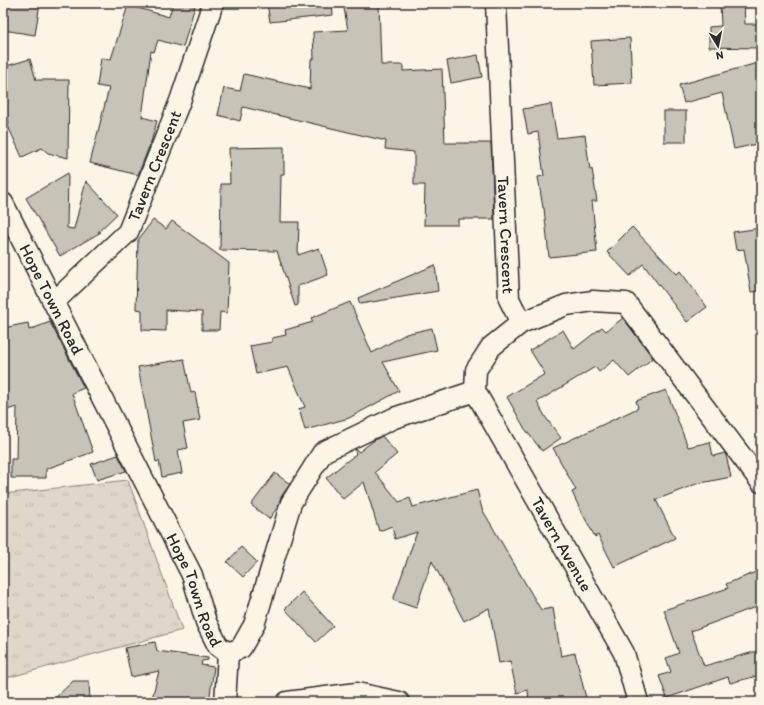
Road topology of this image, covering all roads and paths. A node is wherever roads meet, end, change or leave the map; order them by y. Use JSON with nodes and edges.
{"nodes":[{"id":1,"x":213,"y":3,"type":"edge"},
{"id":2,"x":496,"y":3,"type":"edge"},
{"id":3,"x":3,"y":203,"type":"edge"},
{"id":4,"x":54,"y":302,"type":"junction"},
{"id":5,"x":521,"y":323,"type":"junction"},
{"id":6,"x":475,"y":391,"type":"junction"},
{"id":7,"x":761,"y":482,"type":"edge"},
{"id":8,"x":228,"y":653,"type":"junction"},
{"id":9,"x":225,"y":702,"type":"edge"},
{"id":10,"x":287,"y":702,"type":"edge"},
{"id":11,"x":399,"y":702,"type":"edge"},
{"id":12,"x":638,"y":702,"type":"edge"}],
"edges":[{"from":1,"to":4,"type":"street","name":"Tavern Crescent"},
{"from":2,"to":5,"type":"street","name":"Tavern Crescent"},
{"from":3,"to":4,"type":"street","name":"Hope Town Road"},
{"from":4,"to":8,"type":"street","name":"Hope Town Road"},
{"from":5,"to":6,"type":"street"},
{"from":5,"to":7,"type":"street"},
{"from":6,"to":8,"type":"street","name":"Hope Town Road"},
{"from":6,"to":12,"type":"street","name":"Tavern Avenue"},
{"from":8,"to":9,"type":"street"},
{"from":10,"to":11,"type":"street"}]}
